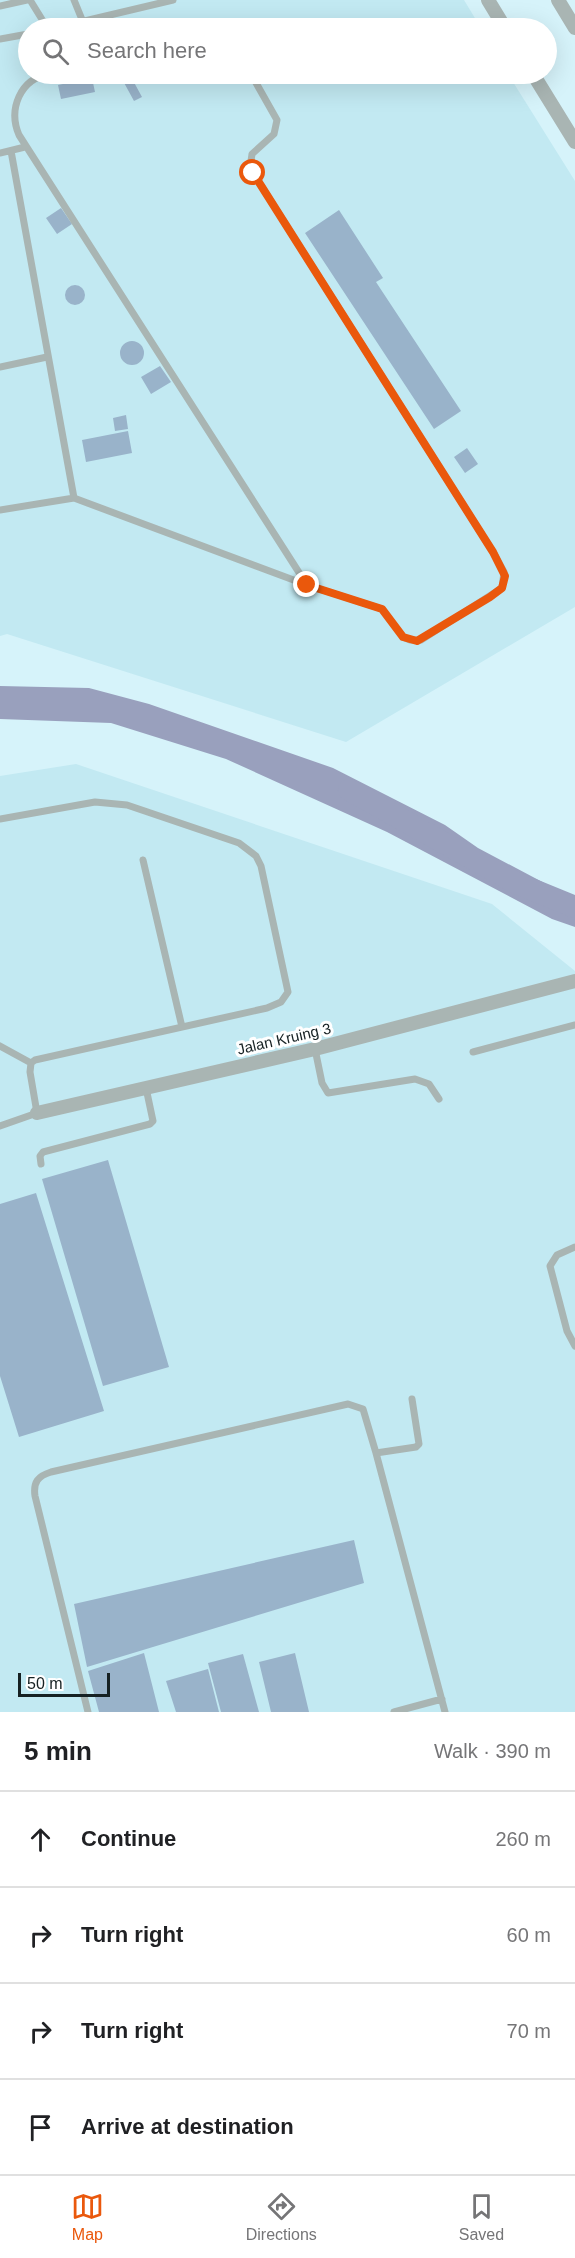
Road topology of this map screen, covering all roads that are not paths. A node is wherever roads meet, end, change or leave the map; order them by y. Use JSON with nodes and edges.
{"nodes":[{"id":1,"x":29,"y":0,"type":"edge"},
{"id":2,"x":74,"y":0,"type":"edge"},
{"id":3,"x":173,"y":0,"type":"edge"},
{"id":4,"x":488,"y":0,"type":"edge"},
{"id":5,"x":558,"y":0,"type":"edge"},
{"id":6,"x":0,"y":6,"type":"edge"},
{"id":7,"x":41,"y":18,"type":"edge"},
{"id":8,"x":81,"y":18,"type":"edge"},
{"id":9,"x":99,"y":18,"type":"edge"},
{"id":10,"x":499,"y":18,"type":"edge"},
{"id":11,"x":575,"y":28,"type":"edge"},
{"id":12,"x":18,"y":36,"type":"edge"},
{"id":13,"x":0,"y":39,"type":"edge"},
{"id":14,"x":28,"y":84,"type":"edge"},
{"id":15,"x":257,"y":84,"type":"edge"},
{"id":16,"x":541,"y":84,"type":"edge"},
{"id":17,"x":570,"y":121,"type":"edge"},
{"id":18,"x":575,"y":142,"type":"edge"},
{"id":19,"x":25,"y":147,"type":"junction"},
{"id":20,"x":11,"y":150,"type":"junction"},
{"id":21,"x":0,"y":153,"type":"edge"},
{"id":22,"x":47,"y":357,"type":"junction"},
{"id":23,"x":0,"y":367,"type":"edge"},
{"id":24,"x":74,"y":498,"type":"junction"},
{"id":25,"x":0,"y":510,"type":"edge"},
{"id":26,"x":307,"y":585,"type":"junction"},
{"id":27,"x":0,"y":819,"type":"edge"},
{"id":28,"x":143,"y":860,"type":"dead end"},
{"id":29,"x":575,"y":981,"type":"edge"},
{"id":30,"x":575,"y":1025,"type":"edge"},
{"id":31,"x":182,"y":1027,"type":"junction"},
{"id":32,"x":0,"y":1046,"type":"edge"},
{"id":33,"x":315,"y":1049,"type":"junction"},
{"id":34,"x":473,"y":1052,"type":"dead end"},
{"id":35,"x":31,"y":1063,"type":"junction"},
{"id":36,"x":146,"y":1088,"type":"junction"},
{"id":37,"x":439,"y":1099,"type":"dead end"},
{"id":38,"x":38,"y":1113,"type":"junction"},
{"id":39,"x":0,"y":1126,"type":"edge"},
{"id":40,"x":41,"y":1164,"type":"dead end"},
{"id":41,"x":575,"y":1246,"type":"edge"},
{"id":42,"x":575,"y":1346,"type":"edge"},
{"id":43,"x":412,"y":1399,"type":"dead end"},
{"id":44,"x":376,"y":1453,"type":"junction"},
{"id":45,"x":442,"y":1699,"type":"junction"},
{"id":46,"x":88,"y":1712,"type":"edge"},
{"id":47,"x":394,"y":1712,"type":"edge"},
{"id":48,"x":445,"y":1712,"type":"edge"}],
"edges":[{"from":1,"to":6,"type":"lane"},
{"from":1,"to":7,"type":"lane"},
{"from":2,"to":8,"type":"lane"},
{"from":3,"to":9,"type":"lane"},
{"from":4,"to":10,"type":"street"},
{"from":5,"to":11,"type":"street"},
{"from":12,"to":13,"type":"lane"},
{"from":14,"to":19,"type":"lane"},
{"from":15,"to":26,"type":"lane"},
{"from":16,"to":17,"type":"street"},
{"from":17,"to":18,"type":"street"},
{"from":19,"to":20,"type":"lane"},
{"from":19,"to":26,"type":"lane"},
{"from":20,"to":21,"type":"lane"},
{"from":20,"to":22,"type":"lane"},
{"from":22,"to":23,"type":"lane"},
{"from":22,"to":24,"type":"lane"},
{"from":24,"to":25,"type":"lane"},
{"from":24,"to":26,"type":"lane"},
{"from":27,"to":31,"type":"lane"},
{"from":28,"to":31,"type":"lane"},
{"from":29,"to":33,"type":"street","name":"Jalan Kruing 3"},
{"from":30,"to":34,"type":"lane"},
{"from":31,"to":35,"type":"lane"},
{"from":32,"to":35,"type":"lane"},
{"from":33,"to":36,"type":"street","name":"Jalan Kruing 3"},
{"from":33,"to":37,"type":"lane"},
{"from":35,"to":38,"type":"lane"},
{"from":36,"to":38,"type":"street","name":"Jalan Kruing 3"},
{"from":36,"to":40,"type":"lane"},
{"from":38,"to":39,"type":"lane","name":"Jalan Kruing 3"},
{"from":41,"to":42,"type":"lane"},
{"from":43,"to":44,"type":"lane"},
{"from":44,"to":45,"type":"lane"},
{"from":44,"to":46,"type":"lane"},
{"from":45,"to":47,"type":"lane"},
{"from":45,"to":48,"type":"lane"}]}
